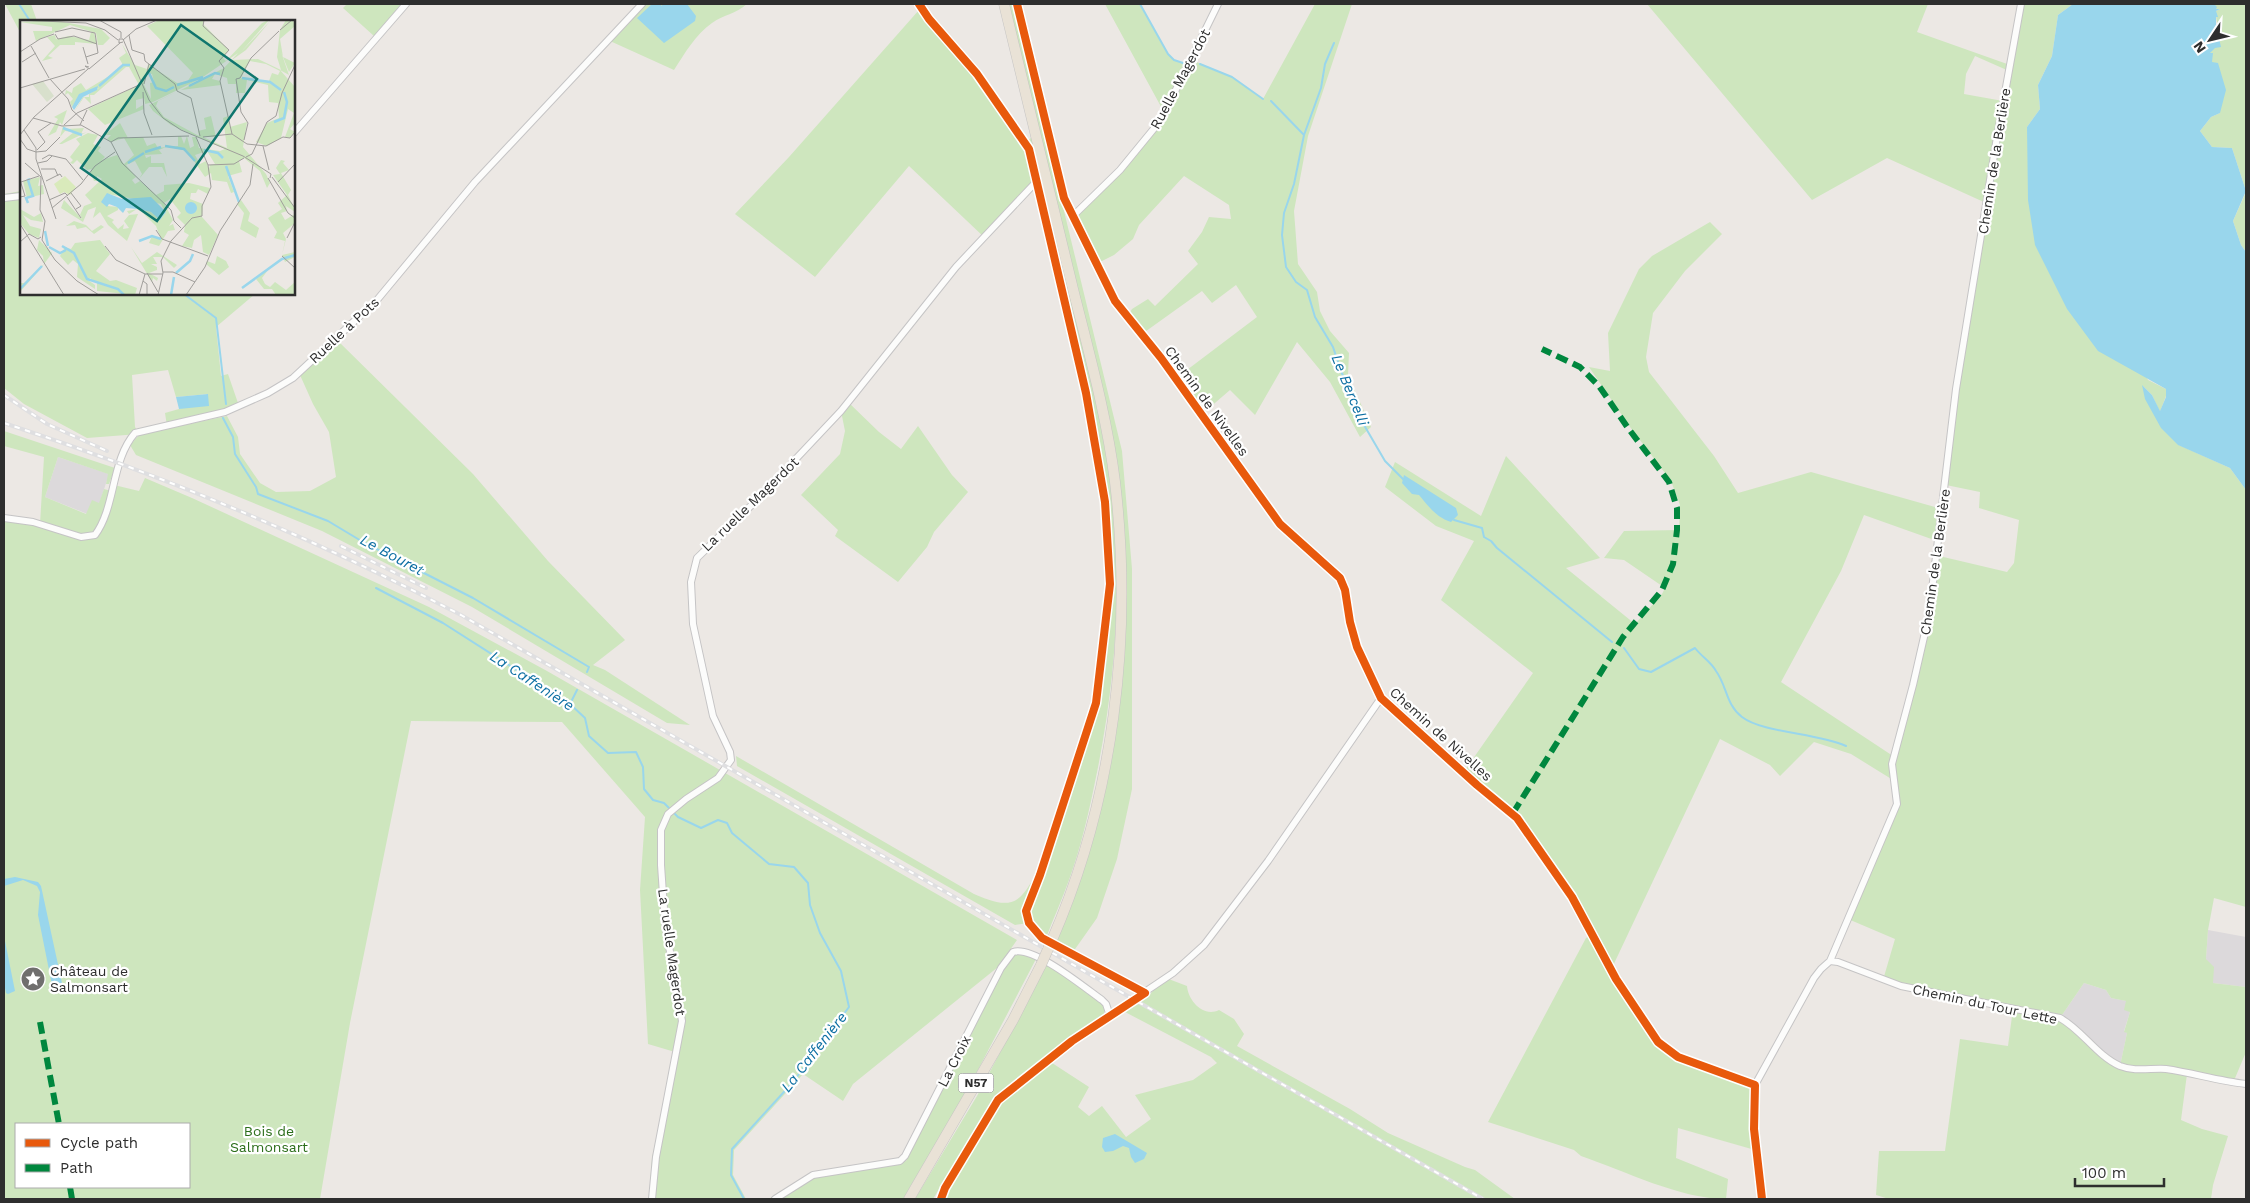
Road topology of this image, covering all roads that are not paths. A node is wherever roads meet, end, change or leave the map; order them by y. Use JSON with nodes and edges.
{"nodes":[{"id":1,"x":406,"y":4,"type":"edge"},
{"id":2,"x":642,"y":4,"type":"edge"},
{"id":3,"x":919,"y":4,"type":"edge"},
{"id":4,"x":1004,"y":4,"type":"edge"},
{"id":5,"x":1017,"y":4,"type":"edge"},
{"id":6,"x":1218,"y":4,"type":"edge"},
{"id":7,"x":2021,"y":4,"type":"edge"},
{"id":8,"x":295,"y":132,"type":"edge"},
{"id":9,"x":1036,"y":182,"type":"junction"},
{"id":10,"x":20,"y":196,"type":"edge"},
{"id":11,"x":4,"y":198,"type":"edge"},
{"id":12,"x":1074,"y":215,"type":"junction"},
{"id":13,"x":4,"y":518,"type":"edge"},
{"id":14,"x":1381,"y":698,"type":"junction"},
{"id":15,"x":1830,"y":962,"type":"junction"},
{"id":16,"x":1145,"y":993,"type":"junction"},
{"id":17,"x":1110,"y":1016,"type":"junction"},
{"id":18,"x":2246,"y":1084,"type":"edge"},
{"id":19,"x":1755,"y":1085,"type":"junction"},
{"id":20,"x":652,"y":1199,"type":"edge"},
{"id":21,"x":775,"y":1199,"type":"edge"},
{"id":22,"x":909,"y":1199,"type":"edge"},
{"id":23,"x":941,"y":1199,"type":"edge"},
{"id":24,"x":1762,"y":1199,"type":"edge"}],
"edges":[{"from":1,"to":8,"type":"street"},
{"from":2,"to":13,"type":"street","name":"Ruelle à Pots"},
{"from":3,"to":9,"type":"street"},
{"from":4,"to":22,"type":"highway","number":"N57","bridge":true},
{"from":5,"to":12,"type":"street","name":"Chemin de Nivelles"},
{"from":6,"to":12,"type":"street","name":"Ruelle Magerdot"},
{"from":7,"to":15,"type":"street","name":"Chemin de la Berlière"},
{"from":9,"to":16,"type":"street"},
{"from":9,"to":20,"type":"street","name":"La ruelle Magerdot"},
{"from":10,"to":11,"type":"street"},
{"from":12,"to":14,"type":"street","name":"Chemin de Nivelles"},
{"from":14,"to":16,"type":"street"},
{"from":14,"to":19,"type":"street","name":"Chemin de Nivelles"},
{"from":15,"to":18,"type":"street","name":"Chemin du Tour Lette"},
{"from":15,"to":19,"type":"street","name":"Chemin de la Berlière"},
{"from":16,"to":17,"type":"street"},
{"from":17,"to":21,"type":"street","name":"La Croix"},
{"from":17,"to":23,"type":"street"},
{"from":19,"to":24,"type":"street"}]}
